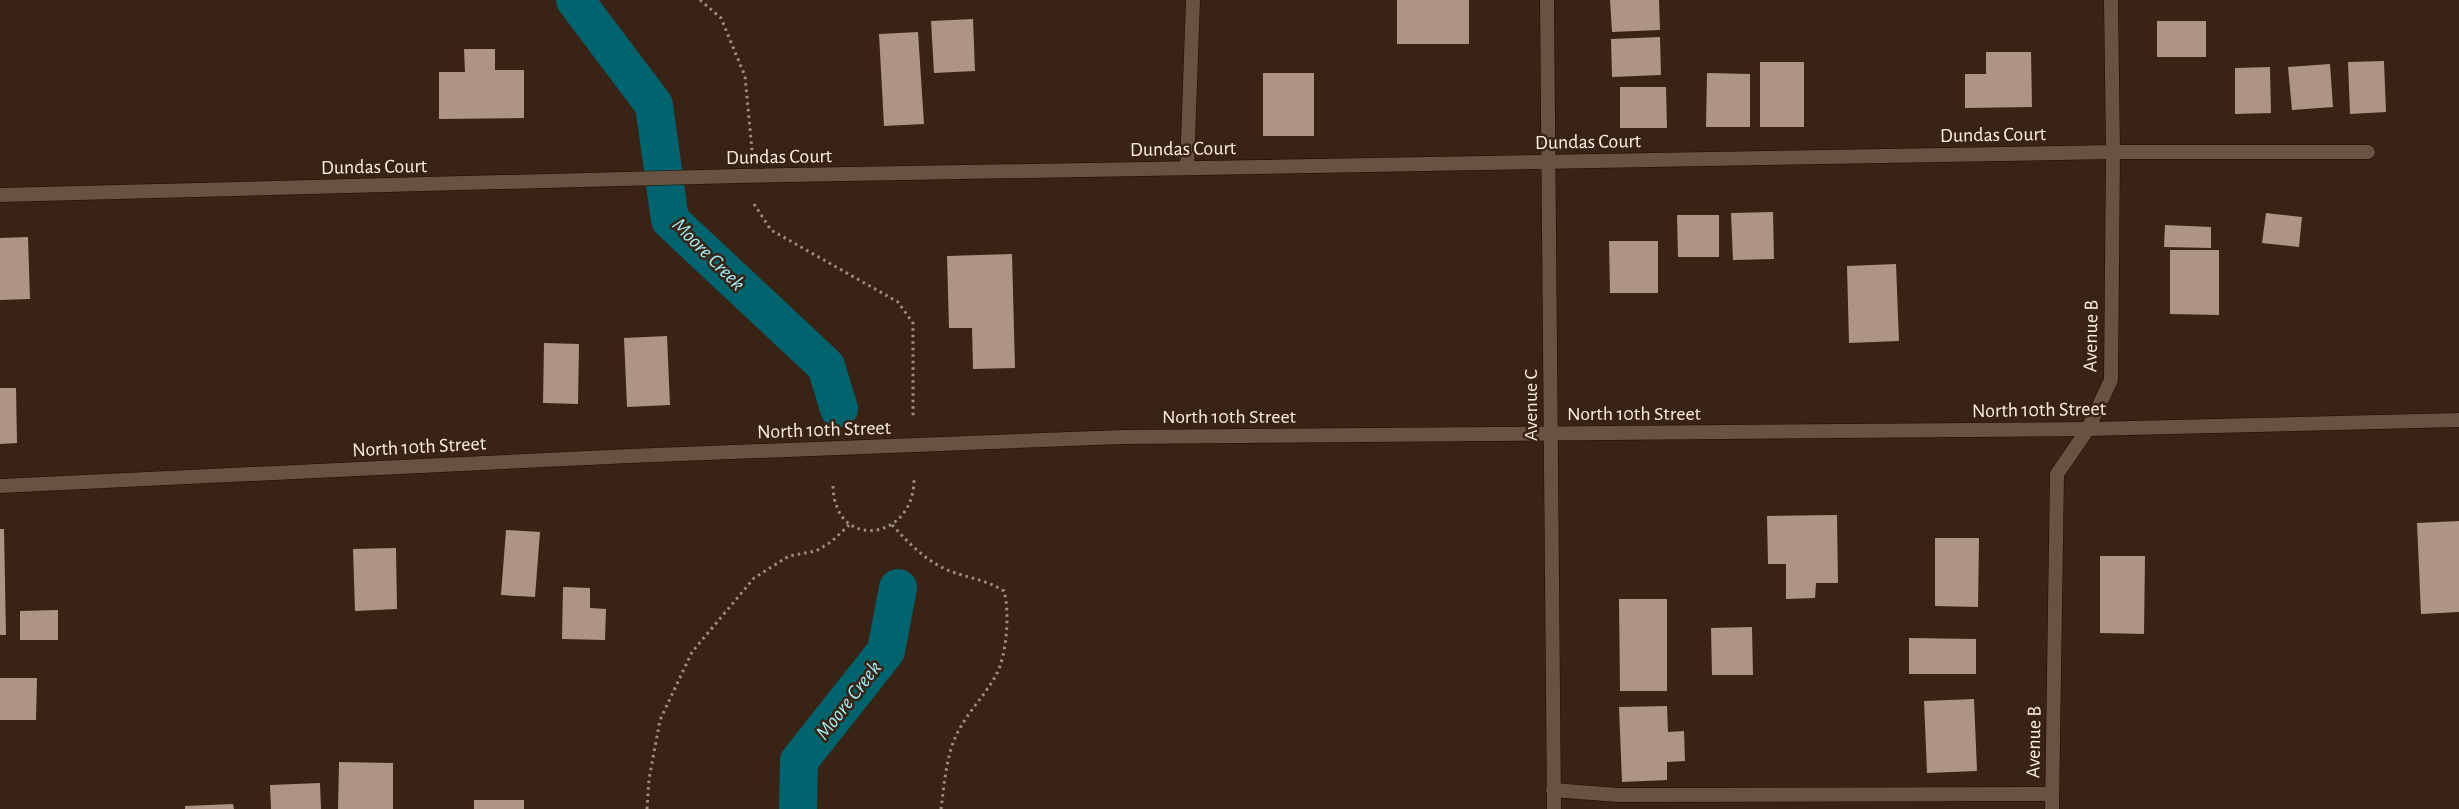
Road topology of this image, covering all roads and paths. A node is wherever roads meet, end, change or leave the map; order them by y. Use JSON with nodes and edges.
{"nodes":[{"id":1,"x":700,"y":0,"type":"edge"},
{"id":2,"x":1193,"y":0,"type":"edge"},
{"id":3,"x":1547,"y":0,"type":"edge"},
{"id":4,"x":2111,"y":0,"type":"edge"},
{"id":5,"x":2113,"y":152,"type":"junction"},
{"id":6,"x":2368,"y":152,"type":"dead end"},
{"id":7,"x":752,"y":156,"type":"dead end"},
{"id":8,"x":1548,"y":162,"type":"junction"},
{"id":9,"x":1187,"y":168,"type":"junction"},
{"id":10,"x":0,"y":195,"type":"edge"},
{"id":11,"x":754,"y":204,"type":"dead end"},
{"id":12,"x":2459,"y":420,"type":"edge"},
{"id":13,"x":914,"y":422,"type":"dead end"},
{"id":14,"x":2088,"y":429,"type":"junction"},
{"id":15,"x":1551,"y":433,"type":"junction"},
{"id":16,"x":914,"y":477,"type":"dead end"},
{"id":17,"x":0,"y":486,"type":"edge"},
{"id":18,"x":833,"y":486,"type":"dead end"},
{"id":19,"x":848,"y":524,"type":"junction"},
{"id":20,"x":892,"y":525,"type":"junction"},
{"id":21,"x":1553,"y":790,"type":"junction"},
{"id":22,"x":2052,"y":794,"type":"junction"},
{"id":23,"x":647,"y":809,"type":"edge"},
{"id":24,"x":941,"y":809,"type":"edge"},
{"id":25,"x":1554,"y":809,"type":"edge"},
{"id":26,"x":2052,"y":809,"type":"edge"}],
"edges":[{"from":1,"to":7,"type":"path"},
{"from":2,"to":9,"type":"street"},
{"from":3,"to":8,"type":"street","name":"Avenue C"},
{"from":4,"to":5,"type":"street","name":"Avenue B"},
{"from":5,"to":6,"type":"street","name":"Dundas Court"},
{"from":5,"to":8,"type":"street","name":"Dundas Court"},
{"from":5,"to":14,"type":"street","name":"Avenue B"},
{"from":8,"to":9,"type":"street","name":"Dundas Court"},
{"from":8,"to":15,"type":"street","name":"Avenue C"},
{"from":9,"to":10,"type":"street","name":"Dundas Court"},
{"from":11,"to":13,"type":"path"},
{"from":12,"to":14,"type":"street","name":"North 10th Street"},
{"from":14,"to":15,"type":"street","name":"North 10th Street"},
{"from":14,"to":22,"type":"street","name":"Avenue B"},
{"from":15,"to":17,"type":"street","name":"North 10th Street"},
{"from":15,"to":21,"type":"street","name":"Avenue C"},
{"from":16,"to":20,"type":"path"},
{"from":18,"to":19,"type":"path"},
{"from":19,"to":20,"type":"path"},
{"from":19,"to":23,"type":"path"},
{"from":20,"to":24,"type":"path"},
{"from":21,"to":22,"type":"street"},
{"from":21,"to":25,"type":"street","name":"Avenue C"},
{"from":22,"to":26,"type":"street","name":"Avenue B"}]}
